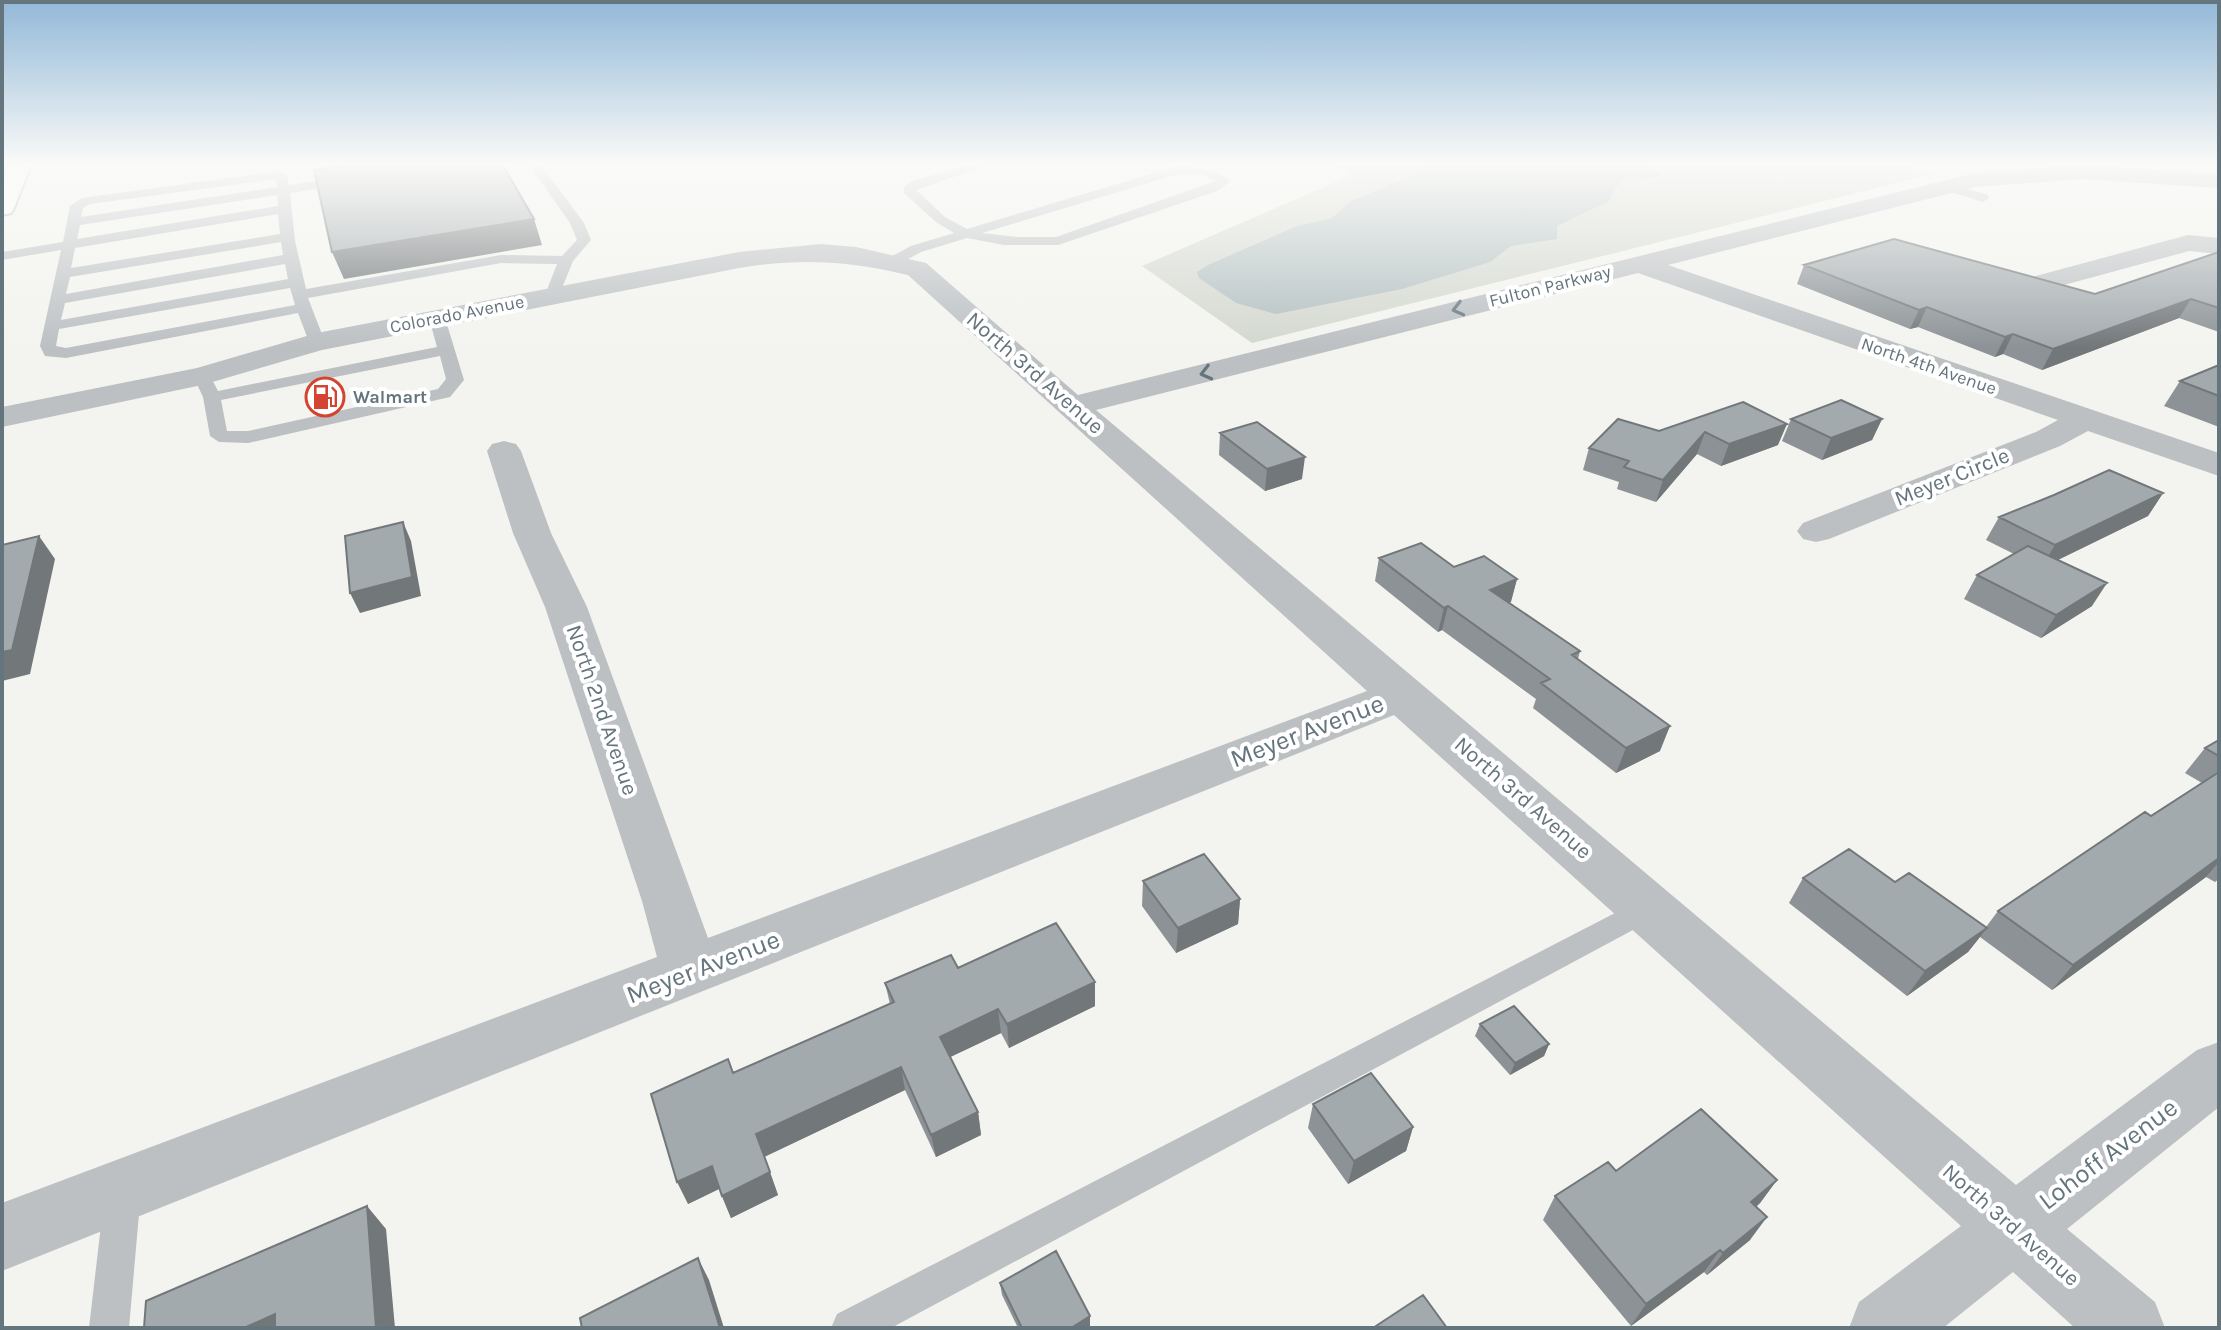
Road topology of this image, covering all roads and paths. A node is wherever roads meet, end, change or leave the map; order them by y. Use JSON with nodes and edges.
{"nodes":[{"id":1,"x":73,"y":224,"type":"edge"},
{"id":2,"x":191,"y":224,"type":"edge"},
{"id":3,"x":287,"y":224,"type":"edge"},
{"id":4,"x":577,"y":224,"type":"edge"},
{"id":5,"x":947,"y":224,"type":"edge"},
{"id":6,"x":999,"y":224,"type":"edge"},
{"id":7,"x":1108,"y":224,"type":"edge"},
{"id":8,"x":1796,"y":224,"type":"edge"},
{"id":9,"x":1885,"y":224,"type":"edge"},
{"id":10,"x":966,"y":234,"type":"junction"},
{"id":11,"x":289,"y":237,"type":"junction"},
{"id":12,"x":67,"y":244,"type":"junction"},
{"id":13,"x":2219,"y":246,"type":"edge"},
{"id":14,"x":2,"y":256,"type":"edge"},
{"id":15,"x":293,"y":258,"type":"junction"},
{"id":16,"x":566,"y":260,"type":"junction"},
{"id":17,"x":1639,"y":264,"type":"junction"},
{"id":18,"x":904,"y":265,"type":"junction"},
{"id":19,"x":61,"y":274,"type":"junction"},
{"id":20,"x":1679,"y":279,"type":"junction"},
{"id":21,"x":2042,"y":283,"type":"edge"},
{"id":22,"x":299,"y":295,"type":"junction"},
{"id":23,"x":553,"y":295,"type":"junction"},
{"id":24,"x":57,"y":300,"type":"junction"},
{"id":25,"x":437,"y":318,"type":"junction"},
{"id":26,"x":52,"y":326,"type":"junction"},
{"id":27,"x":317,"y":342,"type":"junction"},
{"id":28,"x":447,"y":350,"type":"junction"},
{"id":29,"x":1350,"y":364,"type":"dead end"},
{"id":30,"x":207,"y":386,"type":"junction"},
{"id":31,"x":2,"y":417,"type":"edge"},
{"id":32,"x":2085,"y":419,"type":"junction"},
{"id":33,"x":1102,"y":420,"type":"junction"},
{"id":34,"x":504,"y":451,"type":"dead end"},
{"id":35,"x":2219,"y":465,"type":"edge"},
{"id":36,"x":1816,"y":531,"type":"dead end"},
{"id":37,"x":1403,"y":694,"type":"junction"},
{"id":38,"x":1648,"y":908,"type":"junction"},
{"id":39,"x":690,"y":972,"type":"junction"},
{"id":40,"x":2219,"y":1070,"type":"edge"},
{"id":41,"x":123,"y":1191,"type":"junction"},
{"id":42,"x":2013,"y":1227,"type":"junction"},
{"id":43,"x":2,"y":1237,"type":"edge"},
{"id":44,"x":109,"y":1328,"type":"edge"},
{"id":45,"x":851,"y":1328,"type":"edge"},
{"id":46,"x":1885,"y":1328,"type":"edge"},
{"id":47,"x":2129,"y":1328,"type":"edge"}],
"edges":[{"from":1,"to":12,"type":"lane"},
{"from":2,"to":12,"type":"lane"},
{"from":3,"to":11,"type":"lane"},
{"from":4,"to":16,"type":"lane"},
{"from":5,"to":10,"type":"lane"},
{"from":6,"to":10,"type":"lane"},
{"from":7,"to":10,"type":"lane"},
{"from":8,"to":17,"type":"street","name":"Fulton Parkway"},
{"from":9,"to":20,"type":"street","name":"Fulton Parkway"},
{"from":10,"to":18,"type":"lane"},
{"from":11,"to":15,"type":"lane"},
{"from":11,"to":19,"type":"lane"},
{"from":12,"to":14,"type":"lane"},
{"from":12,"to":19,"type":"lane"},
{"from":13,"to":21,"type":"street"},
{"from":15,"to":22,"type":"lane"},
{"from":15,"to":24,"type":"lane"},
{"from":16,"to":22,"type":"lane"},
{"from":16,"to":23,"type":"lane"},
{"from":17,"to":20,"type":"street","name":"North 4th Avenue"},
{"from":17,"to":33,"type":"street","name":"Fulton Parkway","one_way":true},
{"from":18,"to":23,"type":"street","name":"Colorado Avenue"},
{"from":18,"to":33,"type":"street","name":"North 3rd Avenue"},
{"from":19,"to":24,"type":"lane"},
{"from":20,"to":29,"type":"street","name":"Fulton Parkway"},
{"from":20,"to":32,"type":"street","name":"North 4th Avenue"},
{"from":22,"to":26,"type":"lane"},
{"from":22,"to":26,"type":"lane"},
{"from":22,"to":27,"type":"lane"},
{"from":23,"to":25,"type":"street","name":"Colorado Avenue"},
{"from":24,"to":26,"type":"lane"},
{"from":25,"to":27,"type":"street","name":"Colorado Avenue"},
{"from":25,"to":28,"type":"lane"},
{"from":27,"to":30,"type":"street","name":"Colorado Avenue"},
{"from":28,"to":30,"type":"lane"},
{"from":28,"to":30,"type":"lane"},
{"from":30,"to":31,"type":"street","name":"Colorado Avenue"},
{"from":32,"to":35,"type":"street","name":"North 4th Avenue"},
{"from":32,"to":36,"type":"street","name":"Meyer Circle"},
{"from":33,"to":37,"type":"street","name":"North 3rd Avenue"},
{"from":34,"to":39,"type":"street","name":"North 2nd Avenue"},
{"from":37,"to":38,"type":"street","name":"North 3rd Avenue"},
{"from":37,"to":39,"type":"street","name":"Meyer Avenue"},
{"from":38,"to":42,"type":"street","name":"North 3rd Avenue"},
{"from":38,"to":45,"type":"lane"},
{"from":39,"to":41,"type":"street","name":"Meyer Avenue"},
{"from":40,"to":42,"type":"street","name":"Lohoff Avenue"},
{"from":41,"to":43,"type":"street","name":"Meyer Avenue"},
{"from":41,"to":44,"type":"lane"},
{"from":42,"to":46,"type":"street","name":"Lohoff Avenue"},
{"from":42,"to":47,"type":"street","name":"North 3rd Avenue"}]}
